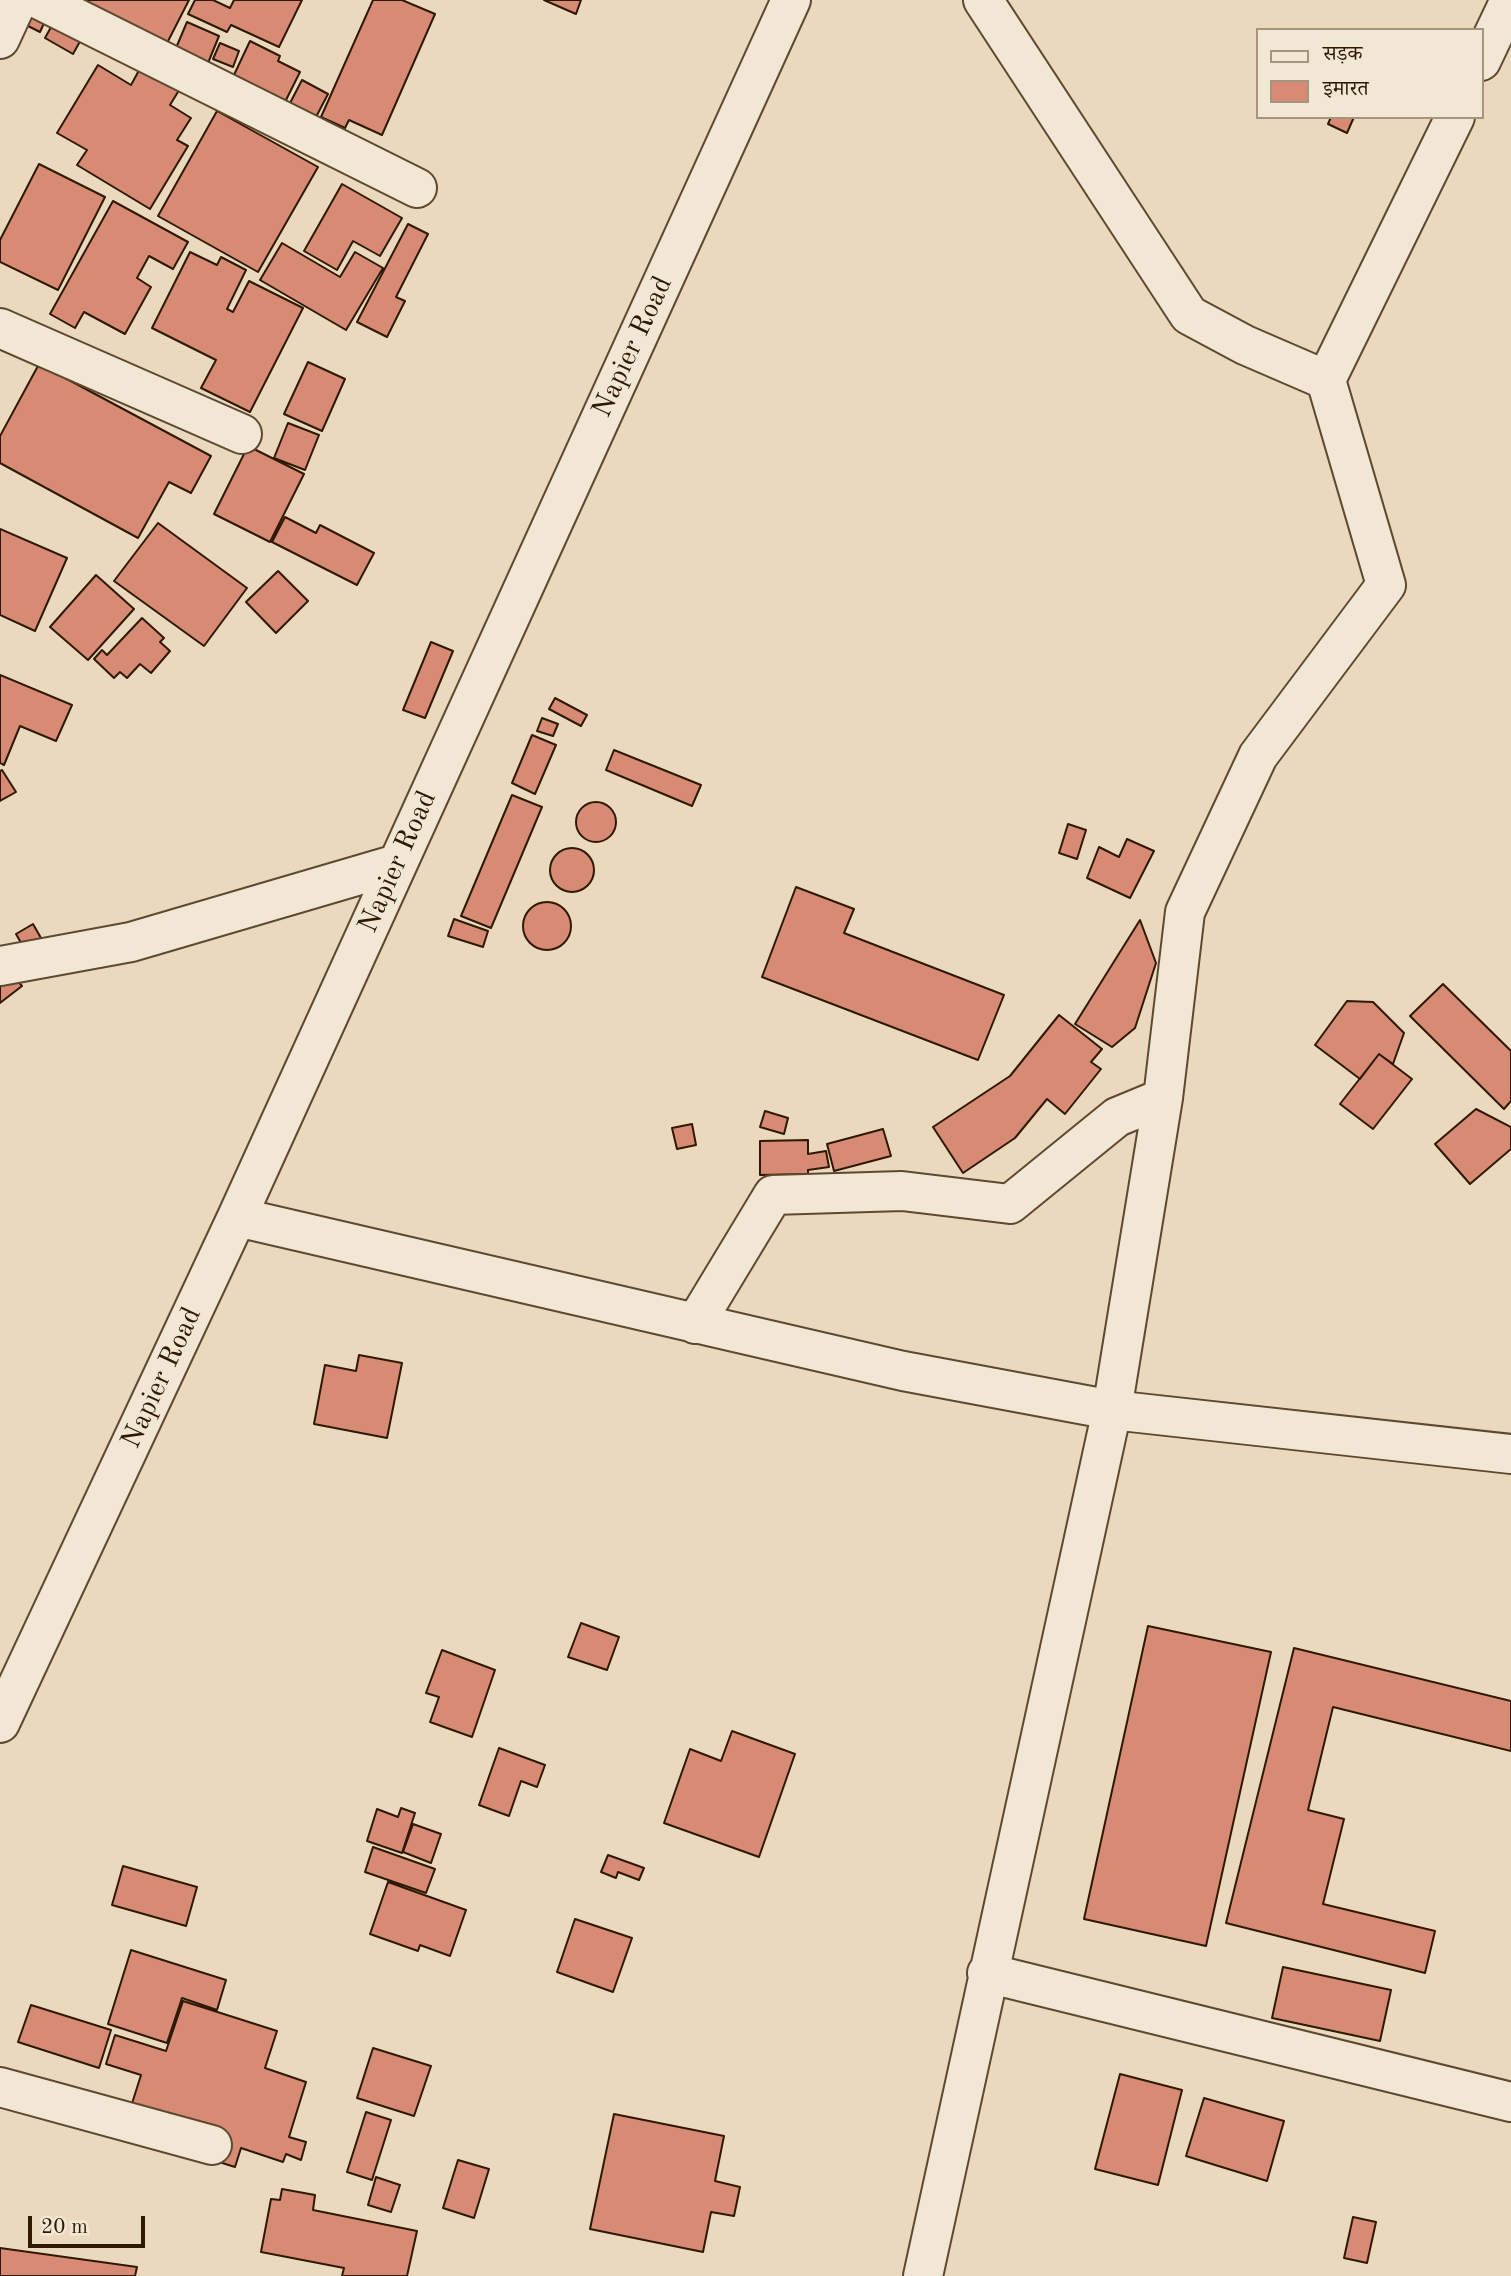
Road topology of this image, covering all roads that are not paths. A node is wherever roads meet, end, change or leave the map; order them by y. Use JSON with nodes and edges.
{"nodes":[{"id":1,"x":18,"y":0,"type":"edge"},
{"id":2,"x":40,"y":0,"type":"edge"},
{"id":3,"x":791,"y":0,"type":"edge"},
{"id":4,"x":983,"y":0,"type":"edge"},
{"id":5,"x":1510,"y":0,"type":"edge"},
{"id":6,"x":0,"y":39,"type":"edge"},
{"id":7,"x":1483,"y":57,"type":"edge"},
{"id":8,"x":1454,"y":119,"type":"edge"},
{"id":9,"x":417,"y":188,"type":"dead end"},
{"id":10,"x":0,"y":328,"type":"edge"},
{"id":11,"x":1326,"y":380,"type":"junction"},
{"id":12,"x":242,"y":435,"type":"dead end"},
{"id":13,"x":397,"y":864,"type":"junction"},
{"id":14,"x":0,"y":965,"type":"edge"},
{"id":15,"x":1163,"y":1098,"type":"junction"},
{"id":16,"x":237,"y":1217,"type":"junction"},
{"id":17,"x":695,"y":1324,"type":"junction"},
{"id":18,"x":1112,"y":1410,"type":"junction"},
{"id":19,"x":1511,"y":1454,"type":"edge"},
{"id":20,"x":0,"y":1723,"type":"edge"},
{"id":21,"x":987,"y":1973,"type":"junction"},
{"id":22,"x":0,"y":2087,"type":"edge"},
{"id":23,"x":1511,"y":2102,"type":"edge"},
{"id":24,"x":212,"y":2145,"type":"dead end"},
{"id":25,"x":923,"y":2276,"type":"edge"}],
"edges":[{"from":1,"to":6,"type":"street"},
{"from":2,"to":9,"type":"street"},
{"from":3,"to":13,"type":"street","name":"Napier Road"},
{"from":4,"to":11,"type":"street"},
{"from":5,"to":7,"type":"street"},
{"from":8,"to":11,"type":"street"},
{"from":10,"to":12,"type":"street"},
{"from":11,"to":15,"type":"street"},
{"from":13,"to":14,"type":"street"},
{"from":13,"to":16,"type":"street","name":"Napier Road"},
{"from":15,"to":17,"type":"street"},
{"from":15,"to":18,"type":"street"},
{"from":16,"to":17,"type":"street"},
{"from":16,"to":20,"type":"street","name":"Napier Road"},
{"from":17,"to":18,"type":"street"},
{"from":18,"to":19,"type":"street"},
{"from":18,"to":21,"type":"street"},
{"from":21,"to":23,"type":"street"},
{"from":21,"to":25,"type":"street"},
{"from":22,"to":24,"type":"street"}]}
